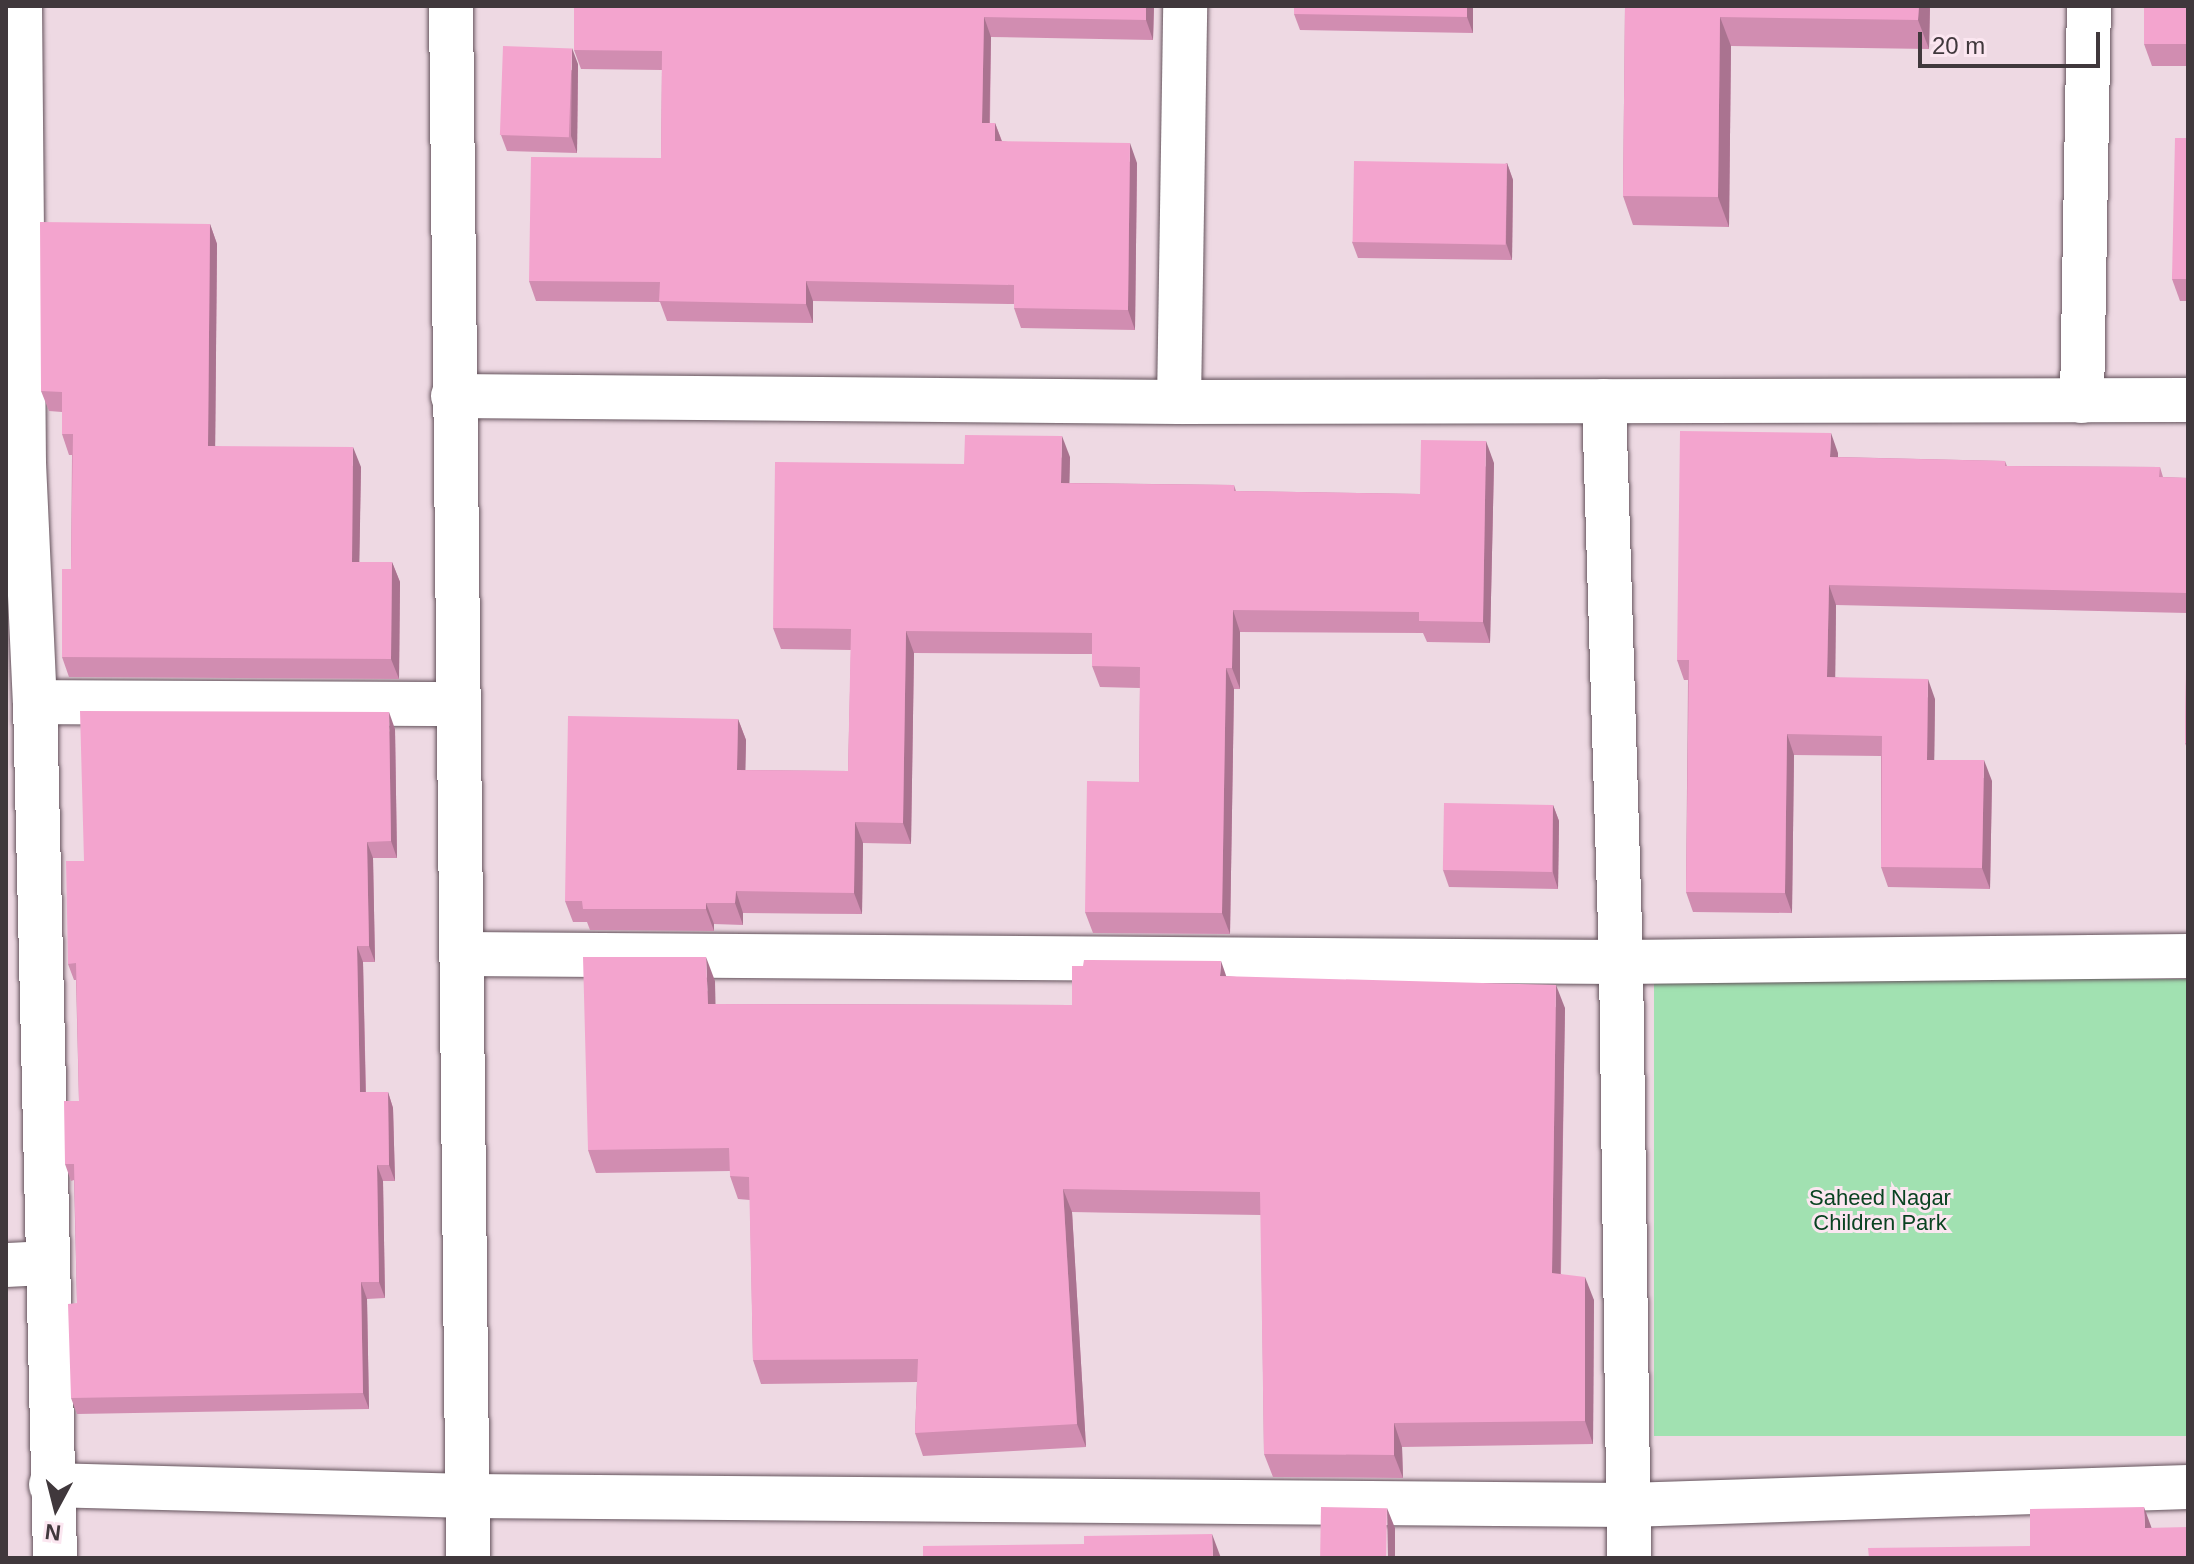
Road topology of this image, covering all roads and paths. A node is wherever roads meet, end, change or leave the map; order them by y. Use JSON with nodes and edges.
{"nodes":[{"id":1,"x":451,"y":6,"type":"edge"},
{"id":2,"x":1185,"y":6,"type":"edge"},
{"id":3,"x":2089,"y":6,"type":"edge"},
{"id":4,"x":16,"y":33,"type":"edge"},
{"id":5,"x":453,"y":396,"type":"junction"},
{"id":6,"x":2188,"y":400,"type":"edge"},
{"id":7,"x":1604,"y":401,"type":"junction"},
{"id":8,"x":2082,"y":401,"type":"junction"},
{"id":9,"x":1179,"y":402,"type":"junction"},
{"id":10,"x":15,"y":463,"type":"edge"},
{"id":11,"x":35,"y":702,"type":"junction"},
{"id":12,"x":458,"y":704,"type":"junction"},
{"id":13,"x":22,"y":878,"type":"edge"},
{"id":14,"x":462,"y":954,"type":"junction"},
{"id":15,"x":2188,"y":956,"type":"edge"},
{"id":16,"x":1621,"y":962,"type":"junction"},
{"id":17,"x":26,"y":1264,"type":"edge"},
{"id":18,"x":51,"y":1485,"type":"junction"},
{"id":19,"x":2188,"y":1487,"type":"edge"},
{"id":20,"x":467,"y":1496,"type":"junction"},
{"id":21,"x":1628,"y":1505,"type":"junction"},
{"id":22,"x":55,"y":1558,"type":"edge"},
{"id":23,"x":468,"y":1558,"type":"edge"},
{"id":24,"x":1629,"y":1558,"type":"edge"}],
"edges":[{"from":1,"to":5,"type":"street"},
{"from":2,"to":9,"type":"street"},
{"from":3,"to":8,"type":"street"},
{"from":4,"to":10,"type":"street"},
{"from":5,"to":9,"type":"street"},
{"from":5,"to":12,"type":"street"},
{"from":6,"to":8,"type":"street"},
{"from":7,"to":8,"type":"street"},
{"from":7,"to":9,"type":"street"},
{"from":7,"to":16,"type":"street"},
{"from":10,"to":11,"type":"street"},
{"from":11,"to":12,"type":"street"},
{"from":11,"to":13,"type":"street"},
{"from":12,"to":14,"type":"street"},
{"from":13,"to":17,"type":"street"},
{"from":14,"to":16,"type":"street"},
{"from":14,"to":20,"type":"street"},
{"from":15,"to":16,"type":"street"},
{"from":16,"to":21,"type":"street"},
{"from":17,"to":18,"type":"street"},
{"from":18,"to":20,"type":"street"},
{"from":18,"to":22,"type":"street"},
{"from":19,"to":21,"type":"street"},
{"from":20,"to":21,"type":"street"},
{"from":20,"to":23,"type":"street"},
{"from":21,"to":24,"type":"street"}]}
